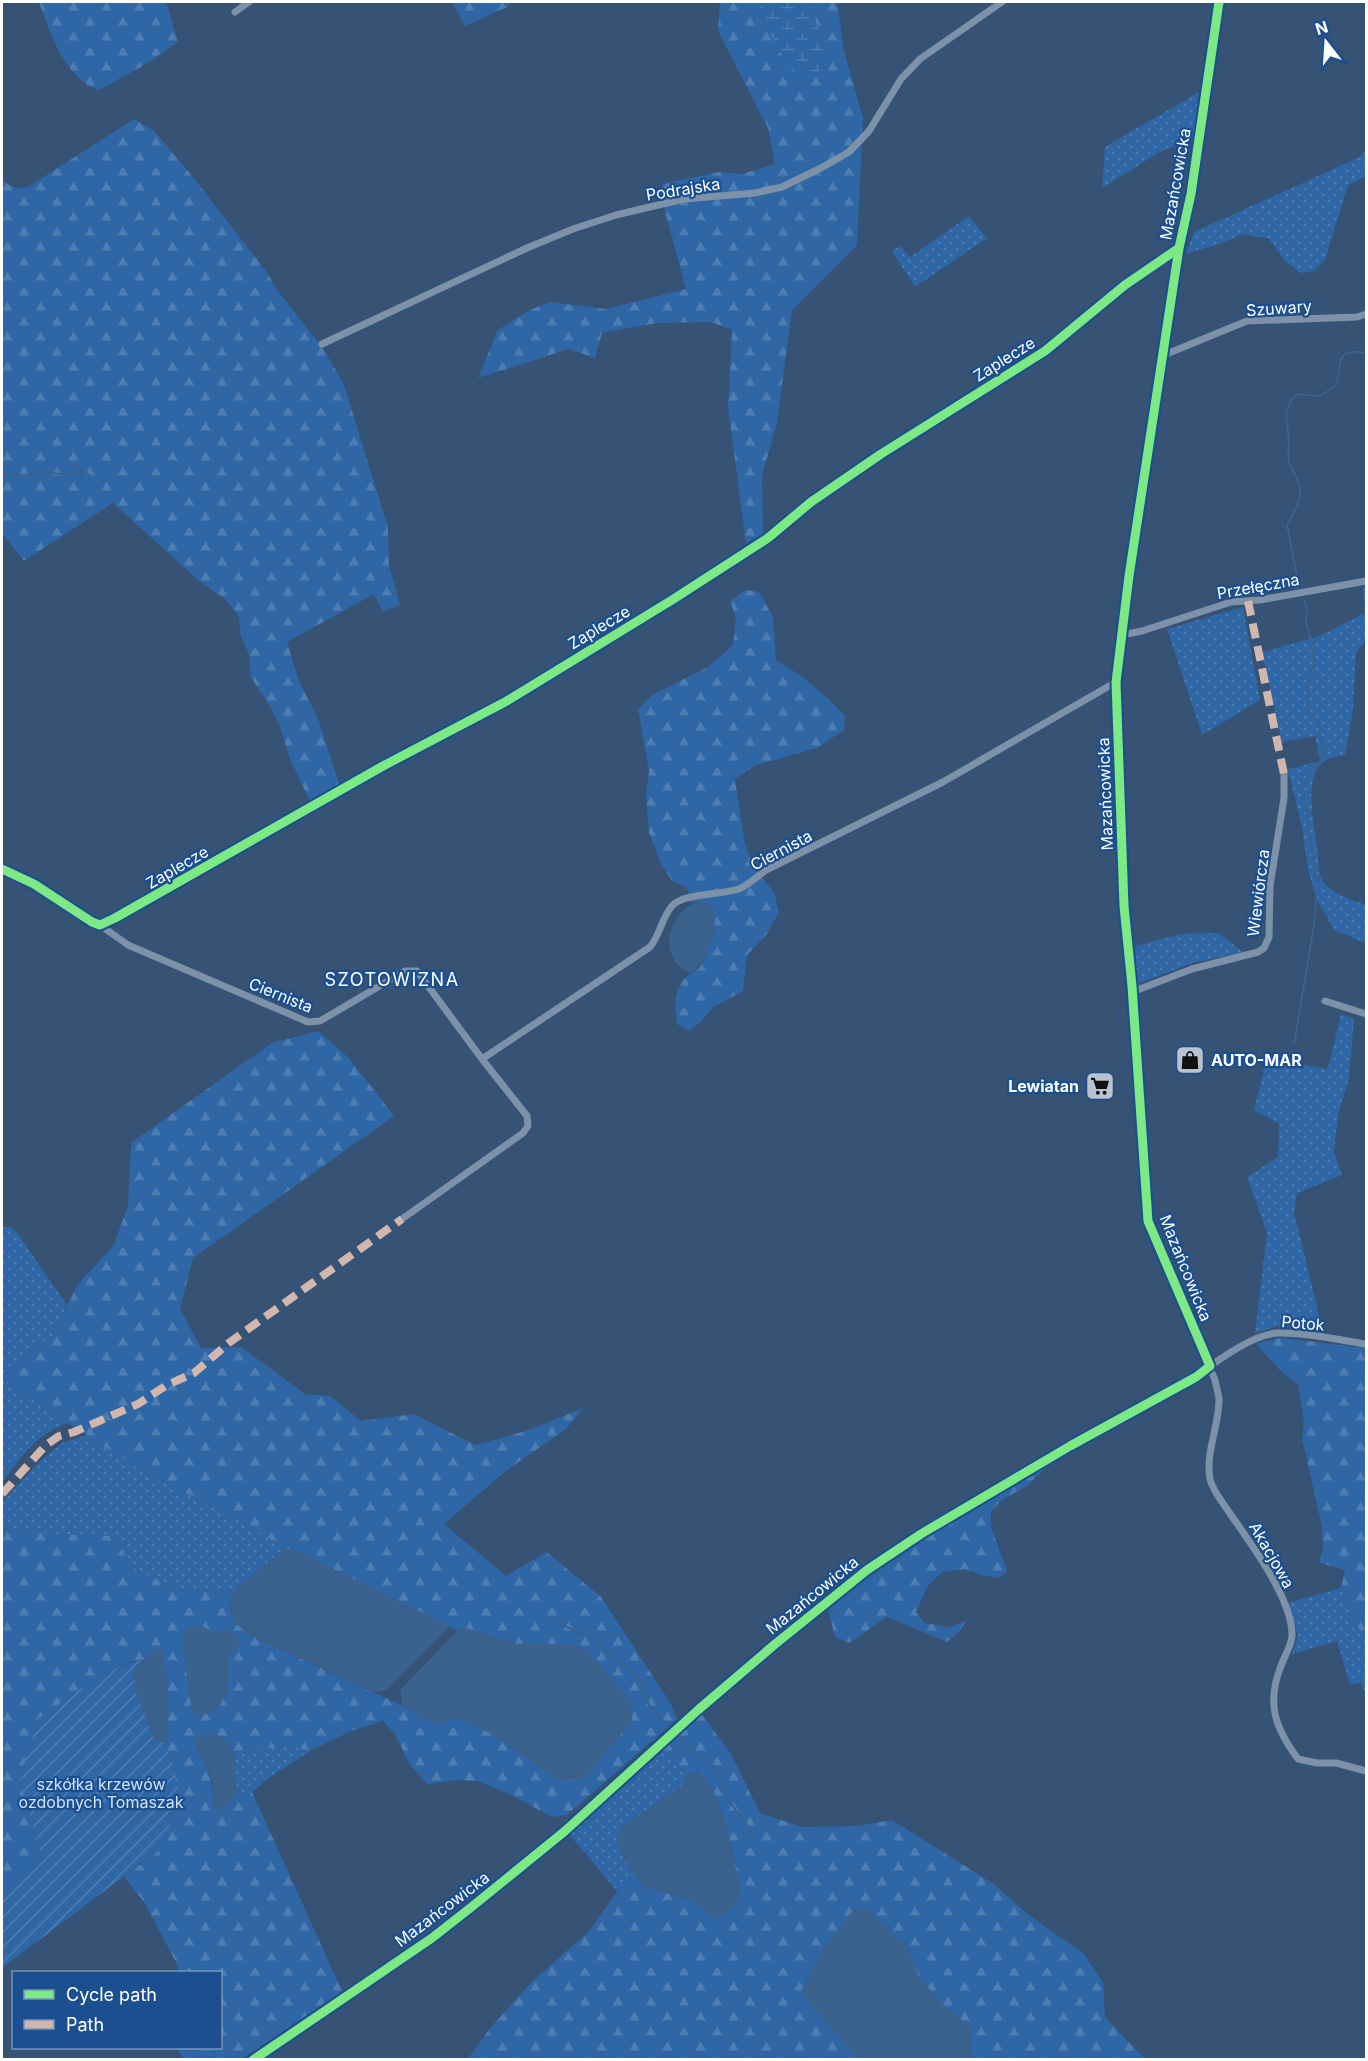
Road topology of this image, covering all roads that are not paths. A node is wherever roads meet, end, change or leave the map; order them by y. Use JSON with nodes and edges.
{"nodes":[{"id":1,"x":249,"y":2,"type":"edge"},
{"id":2,"x":1002,"y":2,"type":"edge"},
{"id":3,"x":1219,"y":2,"type":"edge"},
{"id":4,"x":235,"y":12,"type":"dead end"},
{"id":5,"x":1179,"y":248,"type":"junction"},
{"id":6,"x":1366,"y":314,"type":"edge"},
{"id":7,"x":322,"y":344,"type":"dead end"},
{"id":8,"x":1164,"y":355,"type":"junction"},
{"id":9,"x":1366,"y":581,"type":"edge"},
{"id":10,"x":1122,"y":635,"type":"junction"},
{"id":11,"x":1116,"y":682,"type":"junction"},
{"id":12,"x":1284,"y":774,"type":"dead end"},
{"id":13,"x":2,"y":869,"type":"edge"},
{"id":14,"x":100,"y":925,"type":"junction"},
{"id":15,"x":1132,"y":992,"type":"junction"},
{"id":16,"x":1326,"y":1001,"type":"dead end"},
{"id":17,"x":1366,"y":1014,"type":"edge"},
{"id":18,"x":482,"y":1059,"type":"junction"},
{"id":19,"x":402,"y":1219,"type":"dead end"},
{"id":20,"x":1366,"y":1344,"type":"edge"},
{"id":21,"x":1210,"y":1366,"type":"junction"},
{"id":22,"x":1366,"y":1771,"type":"edge"},
{"id":23,"x":253,"y":2060,"type":"edge"}],
"edges":[{"from":1,"to":4,"type":"street"},
{"from":2,"to":7,"type":"street","name":"Podrajska"},
{"from":3,"to":5,"type":"street","name":"Mazańcowicka"},
{"from":5,"to":8,"type":"street","name":"Mazańcowicka"},
{"from":5,"to":14,"type":"street","name":"Zaplecze"},
{"from":6,"to":8,"type":"street","name":"Szuwary"},
{"from":8,"to":10,"type":"street","name":"Mazańcowicka"},
{"from":9,"to":10,"type":"street","name":"Przełęczna"},
{"from":10,"to":11,"type":"street","name":"Mazańcowicka"},
{"from":11,"to":15,"type":"street","name":"Mazańcowicka"},
{"from":11,"to":18,"type":"street","name":"Ciernista"},
{"from":12,"to":15,"type":"street","name":"Wiewiórcza"},
{"from":13,"to":14,"type":"street"},
{"from":14,"to":18,"type":"street","name":"Ciernista"},
{"from":15,"to":21,"type":"street","name":"Mazańcowicka"},
{"from":16,"to":17,"type":"street"},
{"from":18,"to":19,"type":"street","name":"Ciernista"},
{"from":20,"to":21,"type":"street","name":"Potok"},
{"from":21,"to":22,"type":"street","name":"Akacjowa"},
{"from":21,"to":23,"type":"street","name":"Mazańcowicka"}]}
